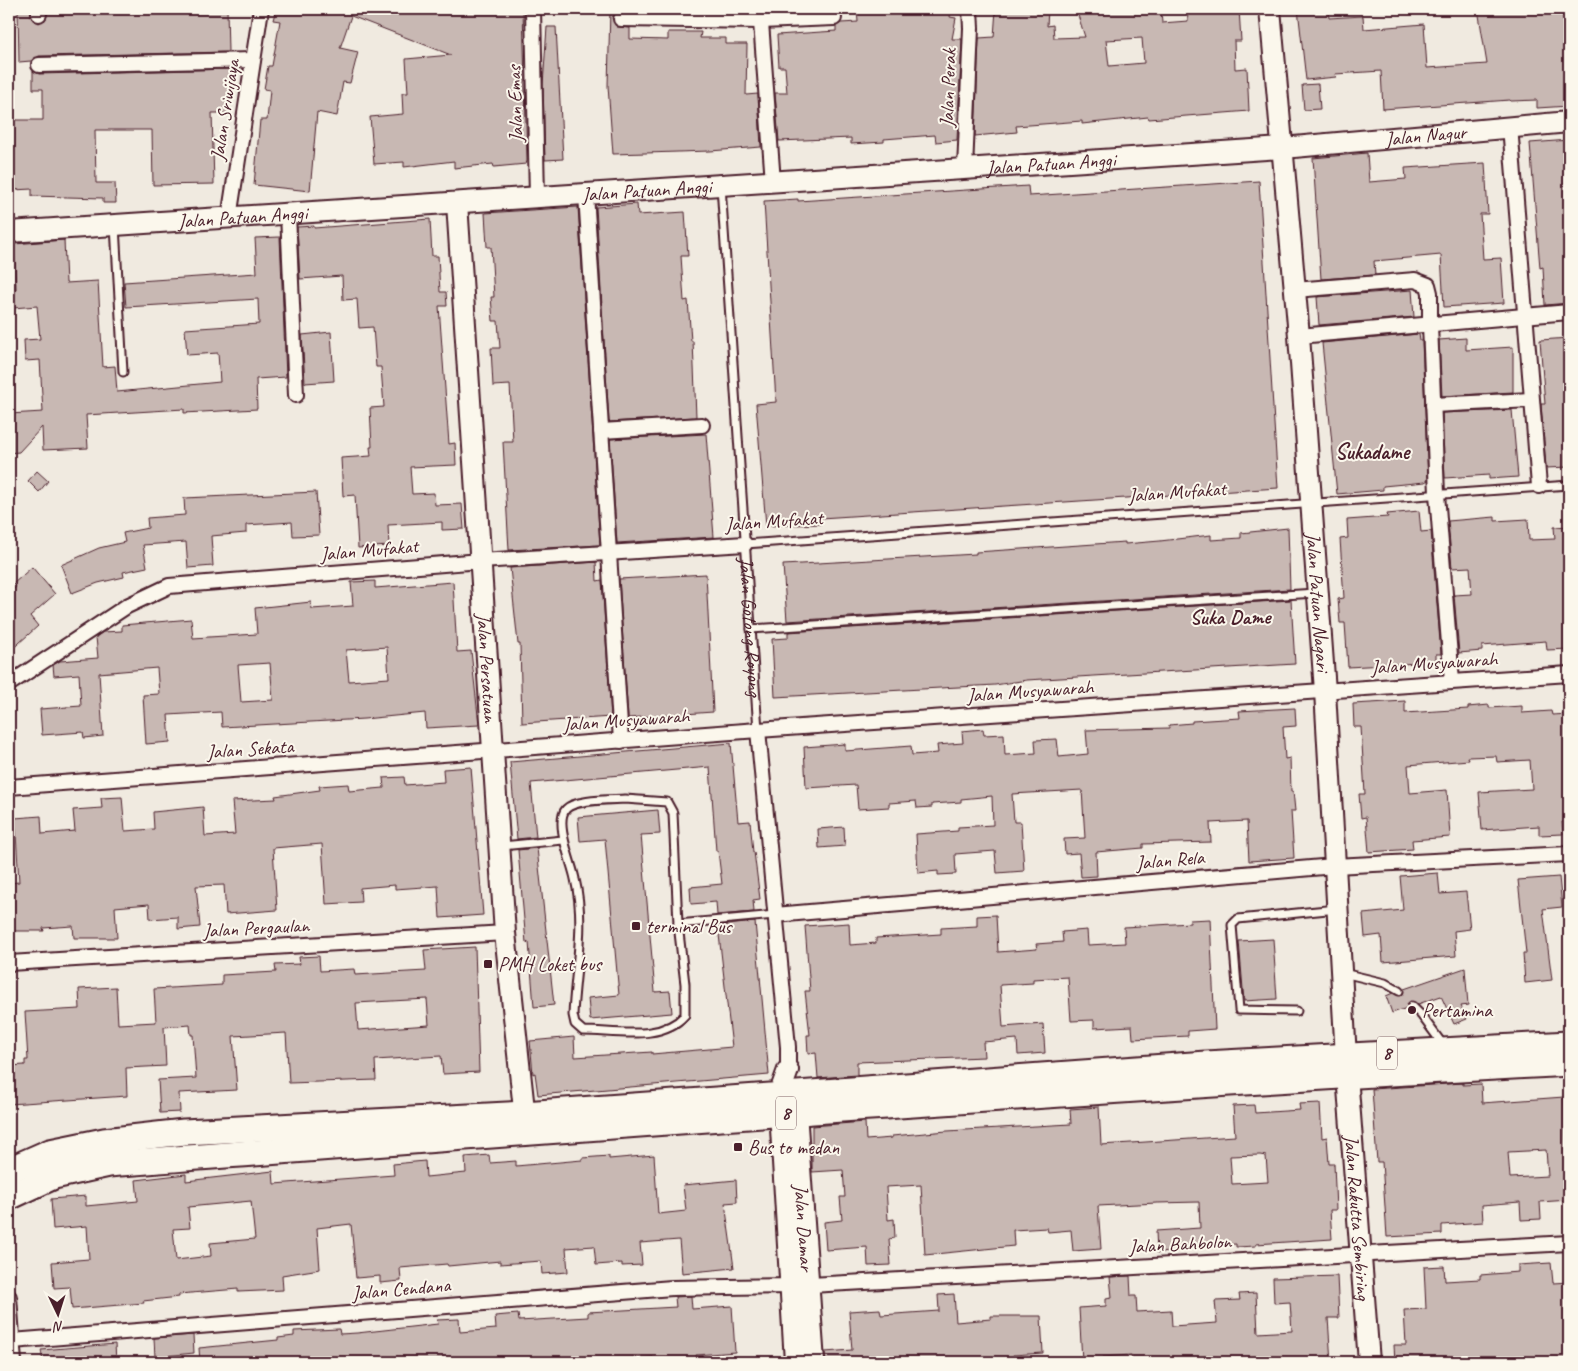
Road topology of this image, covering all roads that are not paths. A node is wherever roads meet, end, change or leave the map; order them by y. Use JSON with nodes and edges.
{"nodes":[{"id":1,"x":261,"y":9,"type":"edge"},
{"id":2,"x":533,"y":9,"type":"edge"},
{"id":3,"x":970,"y":9,"type":"edge"},
{"id":4,"x":1270,"y":9,"type":"edge"},
{"id":5,"x":761,"y":15,"type":"edge"},
{"id":6,"x":834,"y":18,"type":"dead end"},
{"id":7,"x":621,"y":19,"type":"dead end"},
{"id":8,"x":253,"y":60,"type":"junction"},
{"id":9,"x":39,"y":65,"type":"dead end"},
{"id":10,"x":1569,"y":122,"type":"edge"},
{"id":11,"x":1510,"y":126,"type":"junction"},
{"id":12,"x":1283,"y":148,"type":"junction"},
{"id":13,"x":965,"y":169,"type":"junction"},
{"id":14,"x":773,"y":182,"type":"junction"},
{"id":15,"x":721,"y":185,"type":"junction"},
{"id":16,"x":586,"y":194,"type":"junction"},
{"id":17,"x":537,"y":197,"type":"junction"},
{"id":18,"x":457,"y":202,"type":"junction"},
{"id":19,"x":288,"y":214,"type":"junction"},
{"id":20,"x":229,"y":218,"type":"junction"},
{"id":21,"x":115,"y":225,"type":"junction"},
{"id":22,"x":9,"y":232,"type":"edge"},
{"id":23,"x":1295,"y":290,"type":"junction"},
{"id":24,"x":1569,"y":312,"type":"edge"},
{"id":25,"x":1524,"y":316,"type":"junction"},
{"id":26,"x":1430,"y":325,"type":"junction"},
{"id":27,"x":1299,"y":336,"type":"junction"},
{"id":28,"x":123,"y":372,"type":"dead end"},
{"id":29,"x":296,"y":395,"type":"dead end"},
{"id":30,"x":1531,"y":400,"type":"junction"},
{"id":31,"x":1433,"y":405,"type":"junction"},
{"id":32,"x":702,"y":425,"type":"dead end"},
{"id":33,"x":601,"y":432,"type":"junction"},
{"id":34,"x":1569,"y":485,"type":"edge"},
{"id":35,"x":1539,"y":486,"type":"junction"},
{"id":36,"x":1437,"y":494,"type":"junction"},
{"id":37,"x":1311,"y":502,"type":"junction"},
{"id":38,"x":745,"y":544,"type":"junction"},
{"id":39,"x":610,"y":552,"type":"junction"},
{"id":40,"x":481,"y":561,"type":"junction"},
{"id":41,"x":1317,"y":593,"type":"junction"},
{"id":42,"x":751,"y":629,"type":"junction"},
{"id":43,"x":1569,"y":674,"type":"edge"},
{"id":44,"x":1452,"y":681,"type":"junction"},
{"id":45,"x":9,"y":684,"type":"edge"},
{"id":46,"x":1325,"y":690,"type":"junction"},
{"id":47,"x":758,"y":730,"type":"junction"},
{"id":48,"x":621,"y":741,"type":"junction"},
{"id":49,"x":494,"y":750,"type":"junction"},
{"id":50,"x":9,"y":787,"type":"edge"},
{"id":51,"x":563,"y":840,"type":"junction"},
{"id":52,"x":500,"y":846,"type":"junction"},
{"id":53,"x":1569,"y":854,"type":"edge"},
{"id":54,"x":1334,"y":866,"type":"junction"},
{"id":55,"x":1338,"y":909,"type":"junction"},
{"id":56,"x":775,"y":915,"type":"junction"},
{"id":57,"x":678,"y":924,"type":"junction"},
{"id":58,"x":505,"y":933,"type":"junction"},
{"id":59,"x":9,"y":963,"type":"edge"},
{"id":60,"x":1341,"y":973,"type":"junction"},
{"id":61,"x":1399,"y":991,"type":"dead end"},
{"id":62,"x":1412,"y":1006,"type":"dead end"},
{"id":63,"x":1297,"y":1011,"type":"dead end"},
{"id":64,"x":1569,"y":1044,"type":"edge"},
{"id":65,"x":1447,"y":1050,"type":"junction"},
{"id":66,"x":1569,"y":1063,"type":"edge"},
{"id":67,"x":1346,"y":1065,"type":"junction"},
{"id":68,"x":788,"y":1070,"type":"joint"},
{"id":69,"x":787,"y":1103,"type":"junction"},
{"id":70,"x":525,"y":1123,"type":"junction"},
{"id":71,"x":9,"y":1170,"type":"edge"},
{"id":72,"x":9,"y":1197,"type":"edge"},
{"id":73,"x":1569,"y":1243,"type":"edge"},
{"id":74,"x":1362,"y":1254,"type":"junction"},
{"id":75,"x":801,"y":1285,"type":"junction"},
{"id":76,"x":9,"y":1297,"type":"edge"},
{"id":77,"x":12,"y":1341,"type":"junction"},
{"id":78,"x":14,"y":1362,"type":"edge"},
{"id":79,"x":796,"y":1362,"type":"edge"},
{"id":80,"x":814,"y":1362,"type":"edge"},
{"id":81,"x":1369,"y":1362,"type":"edge"}],
"edges":[{"from":1,"to":8,"type":"street","name":"Jalan Sriwijaya"},
{"from":2,"to":17,"type":"street","name":"Jalan Emas"},
{"from":3,"to":13,"type":"street","name":"Jalan Perak"},
{"from":4,"to":12,"type":"street","name":"Jalan Patuan Nagari"},
{"from":5,"to":6,"type":"street"},
{"from":5,"to":7,"type":"street"},
{"from":5,"to":14,"type":"street"},
{"from":8,"to":9,"type":"street"},
{"from":8,"to":20,"type":"street","name":"Jalan Sriwijaya"},
{"from":10,"to":11,"type":"street","name":"Jalan Nagur"},
{"from":11,"to":12,"type":"street","name":"Jalan Nagur"},
{"from":11,"to":25,"type":"street"},
{"from":12,"to":13,"type":"street","name":"Jalan Patuan Anggi"},
{"from":12,"to":23,"type":"street","name":"Jalan Patuan Nagari"},
{"from":13,"to":14,"type":"street","name":"Jalan Patuan Anggi"},
{"from":14,"to":15,"type":"street","name":"Jalan Patuan Anggi"},
{"from":15,"to":16,"type":"street","name":"Jalan Patuan Anggi"},
{"from":15,"to":38,"type":"lane","name":"Jalan Gotong Royong"},
{"from":16,"to":17,"type":"street","name":"Jalan Patuan Anggi"},
{"from":16,"to":33,"type":"street"},
{"from":17,"to":18,"type":"street","name":"Jalan Patuan Anggi"},
{"from":18,"to":19,"type":"street","name":"Jalan Patuan Anggi"},
{"from":18,"to":40,"type":"street","name":"Jalan Persatuan"},
{"from":19,"to":20,"type":"street","name":"Jalan Patuan Anggi"},
{"from":19,"to":29,"type":"street"},
{"from":20,"to":21,"type":"street","name":"Jalan Patuan Anggi"},
{"from":21,"to":22,"type":"street","name":"Jalan Patuan Anggi"},
{"from":21,"to":28,"type":"lane"},
{"from":23,"to":26,"type":"street"},
{"from":23,"to":27,"type":"street","name":"Jalan Patuan Nagari"},
{"from":24,"to":25,"type":"street"},
{"from":25,"to":26,"type":"street"},
{"from":25,"to":30,"type":"street"},
{"from":26,"to":27,"type":"street"},
{"from":26,"to":31,"type":"street"},
{"from":27,"to":37,"type":"street","name":"Jalan Patuan Nagari"},
{"from":30,"to":31,"type":"street"},
{"from":30,"to":35,"type":"street"},
{"from":31,"to":36,"type":"street"},
{"from":32,"to":33,"type":"street"},
{"from":33,"to":39,"type":"street"},
{"from":34,"to":35,"type":"lane","name":"Jalan Mufakat"},
{"from":35,"to":36,"type":"lane","name":"Jalan Mufakat"},
{"from":36,"to":37,"type":"lane","name":"Jalan Mufakat"},
{"from":36,"to":44,"type":"street"},
{"from":37,"to":38,"type":"lane","name":"Jalan Mufakat"},
{"from":37,"to":41,"type":"street","name":"Jalan Patuan Nagari"},
{"from":38,"to":39,"type":"street","name":"Jalan Mufakat"},
{"from":38,"to":42,"type":"lane","name":"Jalan Gotong Royong"},
{"from":39,"to":40,"type":"street","name":"Jalan Mufakat"},
{"from":39,"to":48,"type":"street"},
{"from":40,"to":45,"type":"street","name":"Jalan Mufakat"},
{"from":40,"to":49,"type":"street","name":"Jalan Persatuan"},
{"from":41,"to":42,"type":"lane"},
{"from":41,"to":46,"type":"street","name":"Jalan Patuan Nagari"},
{"from":42,"to":47,"type":"lane","name":"Jalan Gotong Royong"},
{"from":43,"to":44,"type":"street","name":"Jalan Musyawarah"},
{"from":44,"to":46,"type":"street","name":"Jalan Musyawarah"},
{"from":46,"to":47,"type":"street","name":"Jalan Musyawarah"},
{"from":46,"to":54,"type":"street","name":"Jalan Patuan Nagari"},
{"from":47,"to":48,"type":"street","name":"Jalan Musyawarah"},
{"from":47,"to":56,"type":"street","name":"Jalan Gotong Royong"},
{"from":48,"to":49,"type":"street","name":"Jalan Musyawarah"},
{"from":49,"to":50,"type":"street","name":"Jalan Sekata"},
{"from":49,"to":52,"type":"street","name":"Jalan Persatuan"},
{"from":51,"to":52,"type":"lane"},
{"from":51,"to":57,"type":"lane"},
{"from":51,"to":57,"type":"lane"},
{"from":52,"to":58,"type":"street","name":"Jalan Persatuan"},
{"from":53,"to":54,"type":"street","name":"Jalan Rela"},
{"from":54,"to":55,"type":"street","name":"Jalan Patuan Nagari"},
{"from":54,"to":56,"type":"street","name":"Jalan Rela"},
{"from":55,"to":60,"type":"street","name":"Jalan Patuan Nagari"},
{"from":55,"to":63,"type":"lane"},
{"from":56,"to":57,"type":"lane"},
{"from":56,"to":68,"type":"street","name":"Jalan Gotong Royong"},
{"from":58,"to":59,"type":"street","name":"Jalan Pergaulan"},
{"from":58,"to":70,"type":"street","name":"Jalan Persatuan"},
{"from":60,"to":61,"type":"lane"},
{"from":60,"to":67,"type":"street","name":"Jalan Patuan Nagari"},
{"from":62,"to":65,"type":"lane"},
{"from":64,"to":65,"type":"highway","number":"8"},
{"from":65,"to":67,"type":"highway","number":"8"},
{"from":66,"to":67,"type":"highway","number":"8"},
{"from":67,"to":69,"type":"highway","number":"8"},
{"from":67,"to":74,"type":"street","name":"Jalan Rakutta Sembiring"},
{"from":68,"to":69,"type":"street","name":"Jalan Gotong Royong"},
{"from":69,"to":70,"type":"highway","number":"8"},
{"from":69,"to":75,"type":"street","name":"Jalan Damar"},
{"from":70,"to":71,"type":"highway","number":"8"},
{"from":70,"to":72,"type":"highway","number":"8"},
{"from":73,"to":74,"type":"street","name":"Jalan Bahbolon"},
{"from":74,"to":75,"type":"street","name":"Jalan Bahbolon"},
{"from":74,"to":81,"type":"street","name":"Jalan Rakutta Sembiring"},
{"from":75,"to":77,"type":"street","name":"Jalan Cendana"},
{"from":75,"to":79,"type":"street","name":"Jalan Damar"},
{"from":75,"to":80,"type":"street","name":"Jalan Damar"},
{"from":76,"to":77,"type":"street"},
{"from":77,"to":78,"type":"street"}]}
